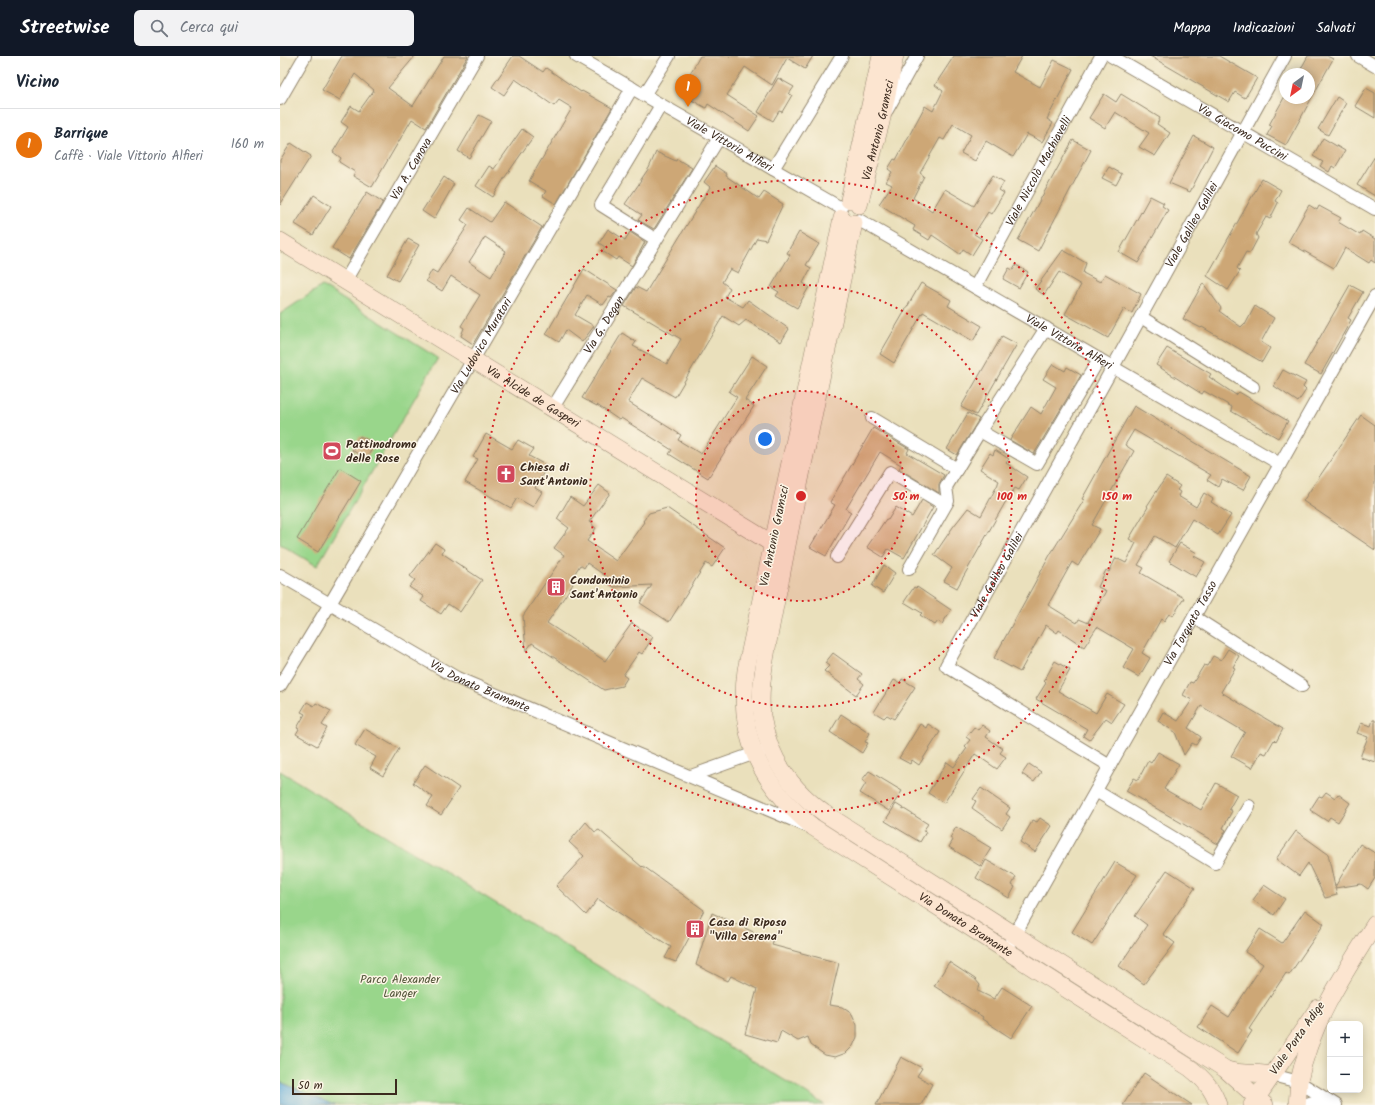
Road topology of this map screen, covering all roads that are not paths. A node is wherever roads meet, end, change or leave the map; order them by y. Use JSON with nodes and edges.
{"nodes":[{"id":1,"x":305,"y":56,"type":"edge"},
{"id":2,"x":477,"y":56,"type":"edge"},
{"id":3,"x":576,"y":56,"type":"edge"},
{"id":4,"x":669,"y":56,"type":"edge"},
{"id":5,"x":842,"y":56,"type":"edge"},
{"id":6,"x":881,"y":56,"type":"edge"},
{"id":7,"x":895,"y":56,"type":"edge"},
{"id":8,"x":918,"y":56,"type":"edge"},
{"id":9,"x":1101,"y":56,"type":"edge"},
{"id":10,"x":1111,"y":56,"type":"edge"},
{"id":11,"x":1285,"y":56,"type":"edge"},
{"id":12,"x":1358,"y":56,"type":"edge"},
{"id":13,"x":1375,"y":66,"type":"edge"},
{"id":14,"x":632,"y":88,"type":"junction"},
{"id":15,"x":644,"y":95,"type":"junction"},
{"id":16,"x":280,"y":99,"type":"edge"},
{"id":17,"x":661,"y":105,"type":"junction"},
{"id":18,"x":881,"y":122,"type":"junction"},
{"id":19,"x":1243,"y":132,"type":"junction"},
{"id":20,"x":719,"y":138,"type":"junction"},
{"id":21,"x":773,"y":169,"type":"junction"},
{"id":22,"x":1375,"y":209,"type":"edge"},
{"id":23,"x":850,"y":212,"type":"junction"},
{"id":24,"x":655,"y":240,"type":"junction"},
{"id":25,"x":280,"y":241,"type":"edge"},
{"id":26,"x":345,"y":281,"type":"junction"},
{"id":27,"x":975,"y":287,"type":"junction"},
{"id":28,"x":1375,"y":296,"type":"edge"},
{"id":29,"x":1140,"y":317,"type":"junction"},
{"id":30,"x":1046,"y":328,"type":"junction"},
{"id":31,"x":1099,"y":359,"type":"junction"},
{"id":32,"x":473,"y":360,"type":"junction"},
{"id":33,"x":1113,"y":367,"type":"junction"},
{"id":34,"x":1253,"y":387,"type":"dead end"},
{"id":35,"x":552,"y":409,"type":"junction"},
{"id":36,"x":872,"y":418,"type":"dead end"},
{"id":37,"x":980,"y":431,"type":"junction"},
{"id":38,"x":1280,"y":464,"type":"junction"},
{"id":39,"x":957,"y":469,"type":"junction"},
{"id":40,"x":945,"y":505,"type":"junction"},
{"id":41,"x":779,"y":548,"type":"junction"},
{"id":42,"x":837,"y":557,"type":"dead end"},
{"id":43,"x":909,"y":569,"type":"dead end"},
{"id":44,"x":280,"y":574,"type":"edge"},
{"id":45,"x":330,"y":604,"type":"junction"},
{"id":46,"x":1194,"y":617,"type":"junction"},
{"id":47,"x":280,"y":686,"type":"edge"},
{"id":48,"x":1302,"y":686,"type":"dead end"},
{"id":49,"x":762,"y":750,"type":"junction"},
{"id":50,"x":1110,"y":766,"type":"junction"},
{"id":51,"x":692,"y":776,"type":"junction"},
{"id":52,"x":1096,"y":791,"type":"junction"},
{"id":53,"x":1248,"y":806,"type":"dead end"},
{"id":54,"x":824,"y":813,"type":"joint"},
{"id":55,"x":821,"y":832,"type":"junction"},
{"id":56,"x":1375,"y":924,"type":"edge"},
{"id":57,"x":1014,"y":935,"type":"junction"},
{"id":58,"x":1005,"y":950,"type":"junction"},
{"id":59,"x":1344,"y":973,"type":"junction"},
{"id":60,"x":1225,"y":1070,"type":"junction"},
{"id":61,"x":1272,"y":1075,"type":"junction"},
{"id":62,"x":1299,"y":1082,"type":"junction"},
{"id":63,"x":1258,"y":1103,"type":"edge"},
{"id":64,"x":1334,"y":1104,"type":"edge"},
{"id":65,"x":1218,"y":1105,"type":"edge"},
{"id":66,"x":1297,"y":1105,"type":"edge"},
{"id":67,"x":1306,"y":1105,"type":"edge"}],
"edges":[{"from":1,"to":16,"type":"street"},
{"from":2,"to":26,"type":"street","name":"Via A. Canova"},
{"from":3,"to":14,"type":"street","name":"Viale Vittorio Alfieri"},
{"from":4,"to":15,"type":"street"},
{"from":5,"to":21,"type":"street"},
{"from":6,"to":23,"type":"street","name":"Via Antonio Gramsci"},
{"from":7,"to":18,"type":"street","name":"Via Antonio Gramsci"},
{"from":8,"to":18,"type":"street"},
{"from":9,"to":27,"type":"street","name":"Viale Niccolò Machiavelli"},
{"from":10,"to":19,"type":"street","name":"Via Giacomo Puccini"},
{"from":11,"to":19,"type":"street","name":"Viale Galileo Galilei"},
{"from":12,"to":13,"type":"street"},
{"from":14,"to":15,"type":"street","name":"Viale Vittorio Alfieri"},
{"from":14,"to":32,"type":"street","name":"Via Ludovico Muratori"},
{"from":15,"to":17,"type":"street","name":"Viale Vittorio Alfieri"},
{"from":17,"to":20,"type":"street","name":"Viale Vittorio Alfieri"},
{"from":17,"to":24,"type":"street"},
{"from":18,"to":23,"type":"street","name":"Via Antonio Gramsci"},
{"from":19,"to":22,"type":"street","name":"Via Giacomo Puccini"},
{"from":19,"to":29,"type":"street","name":"Viale Galileo Galilei"},
{"from":20,"to":21,"type":"street","name":"Viale Vittorio Alfieri"},
{"from":20,"to":24,"type":"street","name":"Via G. Degan"},
{"from":21,"to":23,"type":"street","name":"Viale Vittorio Alfieri"},
{"from":23,"to":27,"type":"street","name":"Viale Vittorio Alfieri"},
{"from":23,"to":41,"type":"street","name":"Via Antonio Gramsci"},
{"from":24,"to":35,"type":"street","name":"Via G. Degan"},
{"from":25,"to":26,"type":"street","name":"Via Alcide de Gasperi"},
{"from":26,"to":32,"type":"street","name":"Via Alcide de Gasperi"},
{"from":27,"to":30,"type":"street","name":"Viale Vittorio Alfieri"},
{"from":28,"to":38,"type":"street","name":"Via Torquato Tasso"},
{"from":29,"to":33,"type":"street","name":"Viale Galileo Galilei"},
{"from":29,"to":34,"type":"street"},
{"from":30,"to":31,"type":"street","name":"Viale Vittorio Alfieri"},
{"from":30,"to":37,"type":"street"},
{"from":31,"to":33,"type":"street","name":"Viale Vittorio Alfieri"},
{"from":31,"to":37,"type":"street"},
{"from":32,"to":35,"type":"street","name":"Via Alcide de Gasperi"},
{"from":32,"to":45,"type":"street","name":"Via Ludovico Muratori"},
{"from":33,"to":38,"type":"street","name":"Viale Vittorio Alfieri"},
{"from":33,"to":50,"type":"street","name":"Viale Galileo Galilei"},
{"from":35,"to":41,"type":"street","name":"Via Alcide de Gasperi"},
{"from":36,"to":39,"type":"street"},
{"from":37,"to":39,"type":"street"},
{"from":38,"to":46,"type":"street","name":"Via Torquato Tasso"},
{"from":39,"to":40,"type":"street"},
{"from":40,"to":42,"type":"street"},
{"from":40,"to":43,"type":"street"},
{"from":41,"to":49,"type":"street","name":"Via Antonio Gramsci"},
{"from":44,"to":45,"type":"street","name":"Via Donato Bramante"},
{"from":45,"to":47,"type":"street","name":"Via Ludovico Muratori"},
{"from":45,"to":51,"type":"street","name":"Via Donato Bramante"},
{"from":46,"to":48,"type":"street"},
{"from":46,"to":50,"type":"street","name":"Via Torquato Tasso"},
{"from":49,"to":51,"type":"street"},
{"from":49,"to":54,"type":"street","name":"Via Antonio Gramsci"},
{"from":49,"to":55,"type":"street","name":"Via Antonio Gramsci"},
{"from":50,"to":52,"type":"street","name":"Via Torquato Tasso"},
{"from":51,"to":55,"type":"street","name":"Via Donato Bramante"},
{"from":52,"to":53,"type":"street"},
{"from":52,"to":57,"type":"street","name":"Via Torquato Tasso"},
{"from":54,"to":57,"type":"street","name":"Via Donato Bramante"},
{"from":55,"to":58,"type":"street","name":"Via Donato Bramante"},
{"from":56,"to":59,"type":"street","name":"Viale Porta Adige"},
{"from":57,"to":58,"type":"street","name":"Via Torquato Tasso"},
{"from":57,"to":60,"type":"street","name":"Via Donato Bramante"},
{"from":58,"to":65,"type":"street","name":"Via Donato Bramante"},
{"from":59,"to":61,"type":"street","name":"Viale Porta Adige"},
{"from":59,"to":62,"type":"street","name":"Viale Porta Adige"},
{"from":60,"to":61,"type":"street"},
{"from":60,"to":63,"type":"street"},
{"from":61,"to":62,"type":"street"},
{"from":61,"to":63,"type":"street","name":"Viale Porta Adige"},
{"from":62,"to":64,"type":"street"},
{"from":62,"to":66,"type":"street","name":"Viale Porta Adige"},
{"from":64,"to":67,"type":"street"}]}
